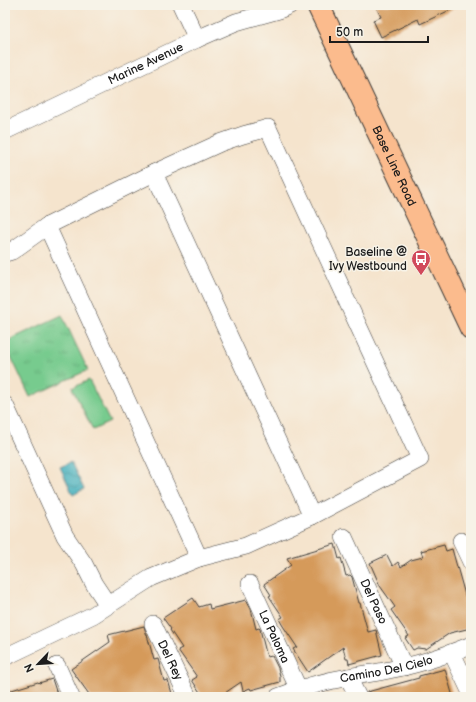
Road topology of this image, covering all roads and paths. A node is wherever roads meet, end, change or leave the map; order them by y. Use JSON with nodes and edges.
{"nodes":[{"id":1,"x":181,"y":5,"type":"edge"},
{"id":2,"x":290,"y":5,"type":"edge"},
{"id":3,"x":318,"y":5,"type":"edge"},
{"id":4,"x":197,"y":40,"type":"junction"},
{"id":5,"x":5,"y":131,"type":"edge"},
{"id":6,"x":154,"y":173,"type":"junction"},
{"id":7,"x":47,"y":226,"type":"junction"},
{"id":8,"x":5,"y":252,"type":"edge"},
{"id":9,"x":471,"y":328,"type":"edge"},
{"id":10,"x":5,"y":405,"type":"edge"},
{"id":11,"x":312,"y":516,"type":"junction"},
{"id":12,"x":344,"y":537,"type":"dead end"},
{"id":13,"x":461,"y":541,"type":"dead end"},
{"id":14,"x":199,"y":558,"type":"junction"},
{"id":15,"x":471,"y":562,"type":"edge"},
{"id":16,"x":250,"y":584,"type":"dead end"},
{"id":17,"x":108,"y":605,"type":"junction"},
{"id":18,"x":153,"y":624,"type":"dead end"},
{"id":19,"x":471,"y":645,"type":"edge"},
{"id":20,"x":452,"y":653,"type":"junction"},
{"id":21,"x":5,"y":657,"type":"edge"},
{"id":22,"x":57,"y":666,"type":"dead end"},
{"id":23,"x":404,"y":667,"type":"junction"},
{"id":24,"x":348,"y":677,"type":"junction"},
{"id":25,"x":299,"y":690,"type":"junction"},
{"id":26,"x":471,"y":693,"type":"edge"},
{"id":27,"x":71,"y":697,"type":"edge"},
{"id":28,"x":188,"y":697,"type":"edge"},
{"id":29,"x":278,"y":697,"type":"edge"},
{"id":30,"x":358,"y":697,"type":"edge"}],
"edges":[{"from":1,"to":4,"type":"street"},
{"from":2,"to":4,"type":"street","name":"Marine Avenue"},
{"from":3,"to":9,"type":"main road","name":"Base Line Road"},
{"from":4,"to":5,"type":"street","name":"Marine Avenue"},
{"from":6,"to":7,"type":"street"},
{"from":6,"to":11,"type":"street"},
{"from":6,"to":11,"type":"street"},
{"from":7,"to":8,"type":"street"},
{"from":7,"to":14,"type":"street"},
{"from":10,"to":17,"type":"street"},
{"from":11,"to":14,"type":"street"},
{"from":12,"to":23,"type":"street","name":"Del Paso"},
{"from":13,"to":15,"type":"street"},
{"from":14,"to":17,"type":"street"},
{"from":16,"to":25,"type":"street","name":"La Paloma"},
{"from":17,"to":21,"type":"street"},
{"from":18,"to":28,"type":"street","name":"Del Rey"},
{"from":19,"to":20,"type":"street","name":"Camino Del Cielo"},
{"from":20,"to":23,"type":"street","name":"Camino Del Cielo"},
{"from":20,"to":26,"type":"street"},
{"from":22,"to":27,"type":"street"},
{"from":23,"to":24,"type":"street","name":"Camino Del Cielo"},
{"from":24,"to":25,"type":"street","name":"Camino Del Cielo"},
{"from":24,"to":30,"type":"street"},
{"from":25,"to":29,"type":"street","name":"Camino Del Cielo"}]}
